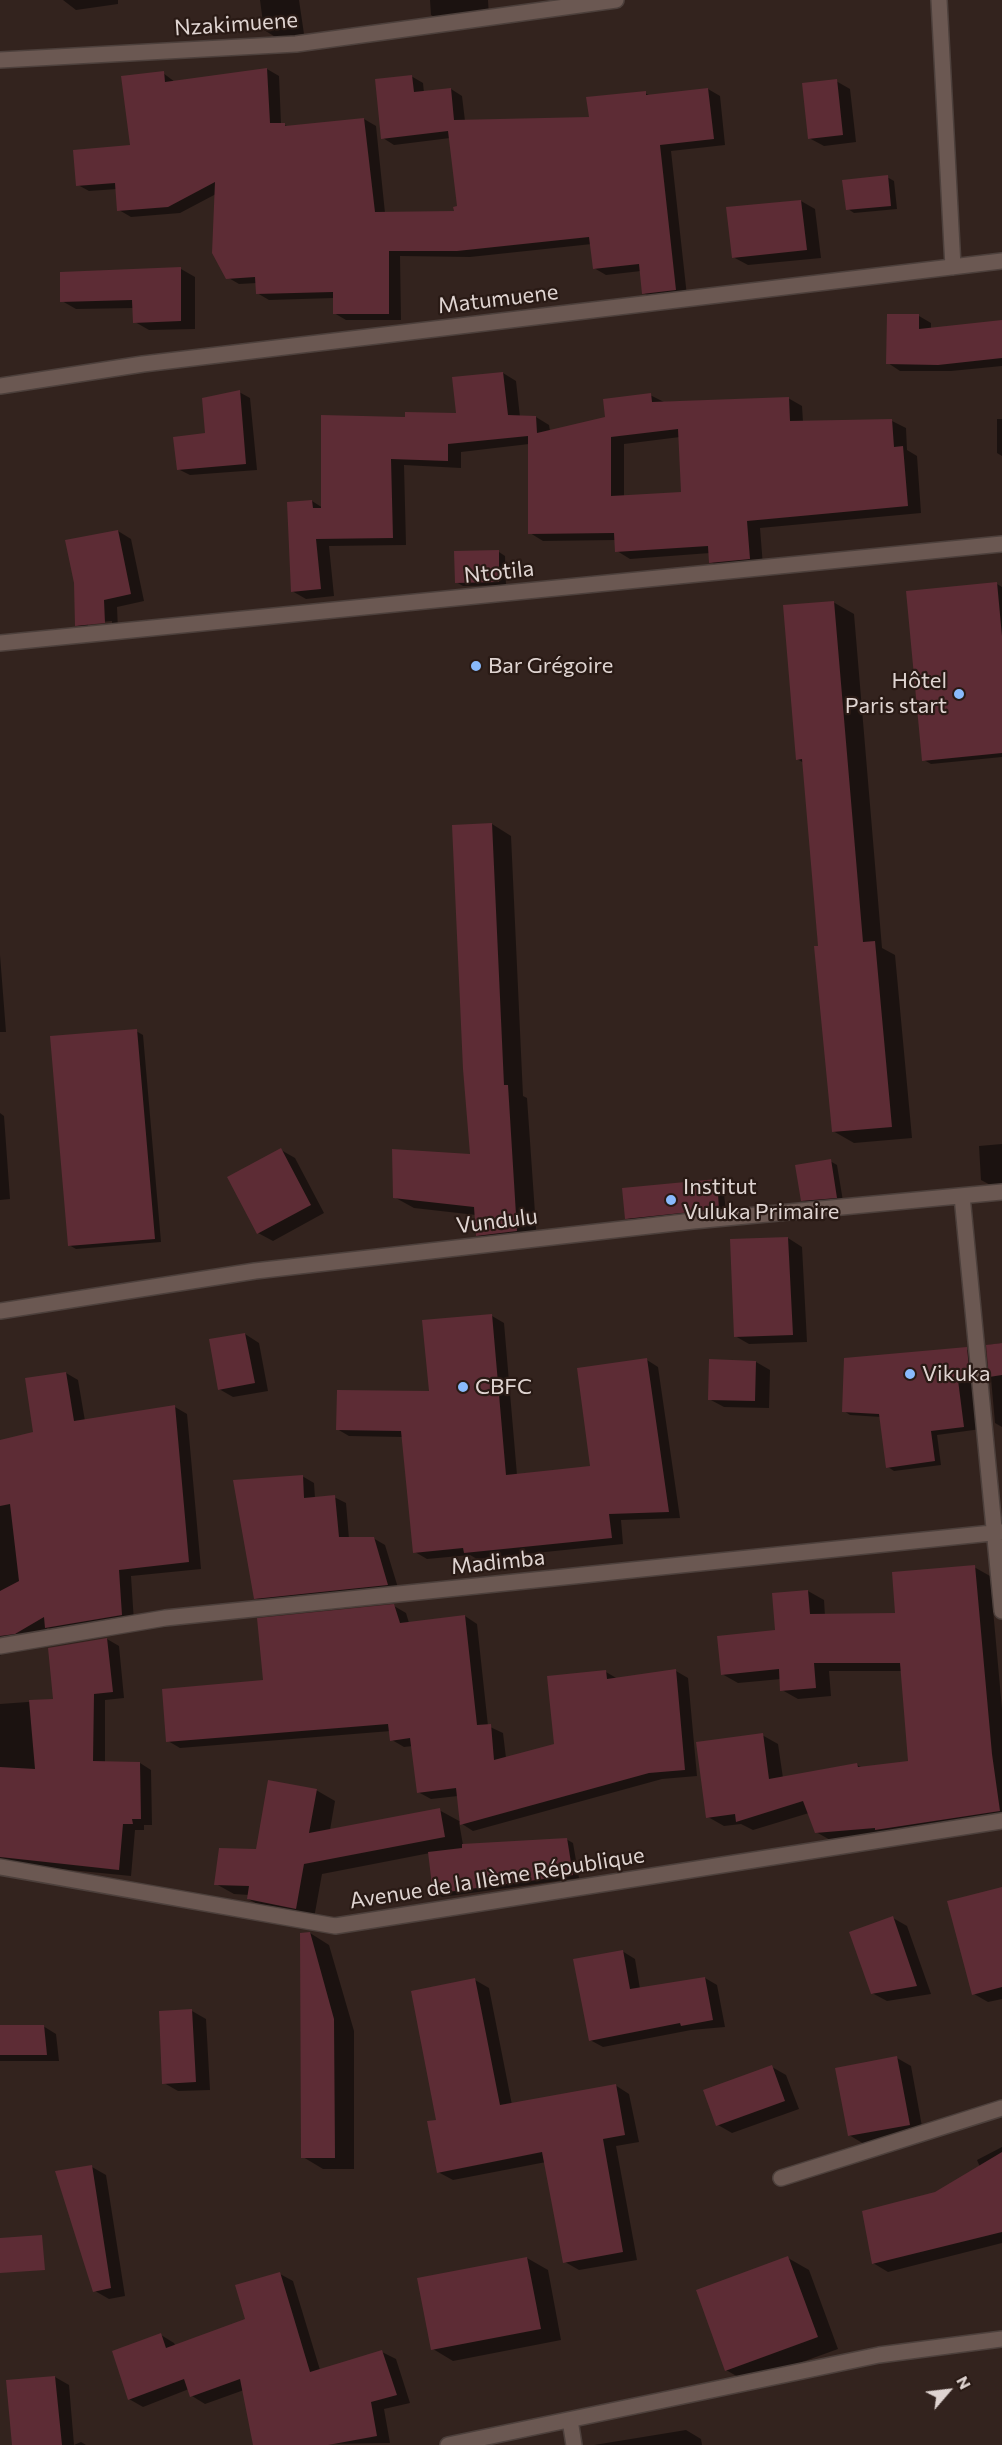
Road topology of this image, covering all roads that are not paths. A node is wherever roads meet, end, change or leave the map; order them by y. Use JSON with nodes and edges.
{"nodes":[{"id":1,"x":616,"y":0,"type":"edge"},
{"id":2,"x":939,"y":0,"type":"edge"},
{"id":3,"x":0,"y":60,"type":"edge"},
{"id":4,"x":1002,"y":261,"type":"edge"},
{"id":5,"x":952,"y":267,"type":"junction"},
{"id":6,"x":0,"y":386,"type":"edge"},
{"id":7,"x":1002,"y":544,"type":"edge"},
{"id":8,"x":0,"y":643,"type":"edge"},
{"id":9,"x":1002,"y":1192,"type":"edge"},
{"id":10,"x":962,"y":1196,"type":"junction"},
{"id":11,"x":0,"y":1311,"type":"edge"},
{"id":12,"x":998,"y":1533,"type":"edge"},
{"id":13,"x":1002,"y":1611,"type":"edge"},
{"id":14,"x":0,"y":1646,"type":"edge"},
{"id":15,"x":1002,"y":1821,"type":"edge"},
{"id":16,"x":0,"y":1867,"type":"edge"},
{"id":17,"x":1002,"y":2108,"type":"edge"},
{"id":18,"x":781,"y":2178,"type":"dead end"},
{"id":19,"x":1002,"y":2339,"type":"edge"},
{"id":20,"x":570,"y":2420,"type":"junction"},
{"id":21,"x":448,"y":2445,"type":"edge"},
{"id":22,"x":574,"y":2445,"type":"edge"}],
"edges":[{"from":1,"to":3,"type":"street","name":"Nzakimuene"},
{"from":2,"to":5,"type":"street"},
{"from":4,"to":5,"type":"street","name":"Matumuene"},
{"from":5,"to":6,"type":"street","name":"Matumuene"},
{"from":7,"to":8,"type":"street","name":"Ntotila"},
{"from":9,"to":10,"type":"street","name":"Vundulu"},
{"from":10,"to":11,"type":"street","name":"Vundulu"},
{"from":10,"to":12,"type":"street"},
{"from":12,"to":13,"type":"street"},
{"from":12,"to":14,"type":"street","name":"Madimba"},
{"from":15,"to":16,"type":"street","name":"Avenue de la IIème République"},
{"from":17,"to":18,"type":"street"},
{"from":19,"to":20,"type":"street"},
{"from":20,"to":21,"type":"street"},
{"from":20,"to":22,"type":"street"}]}
